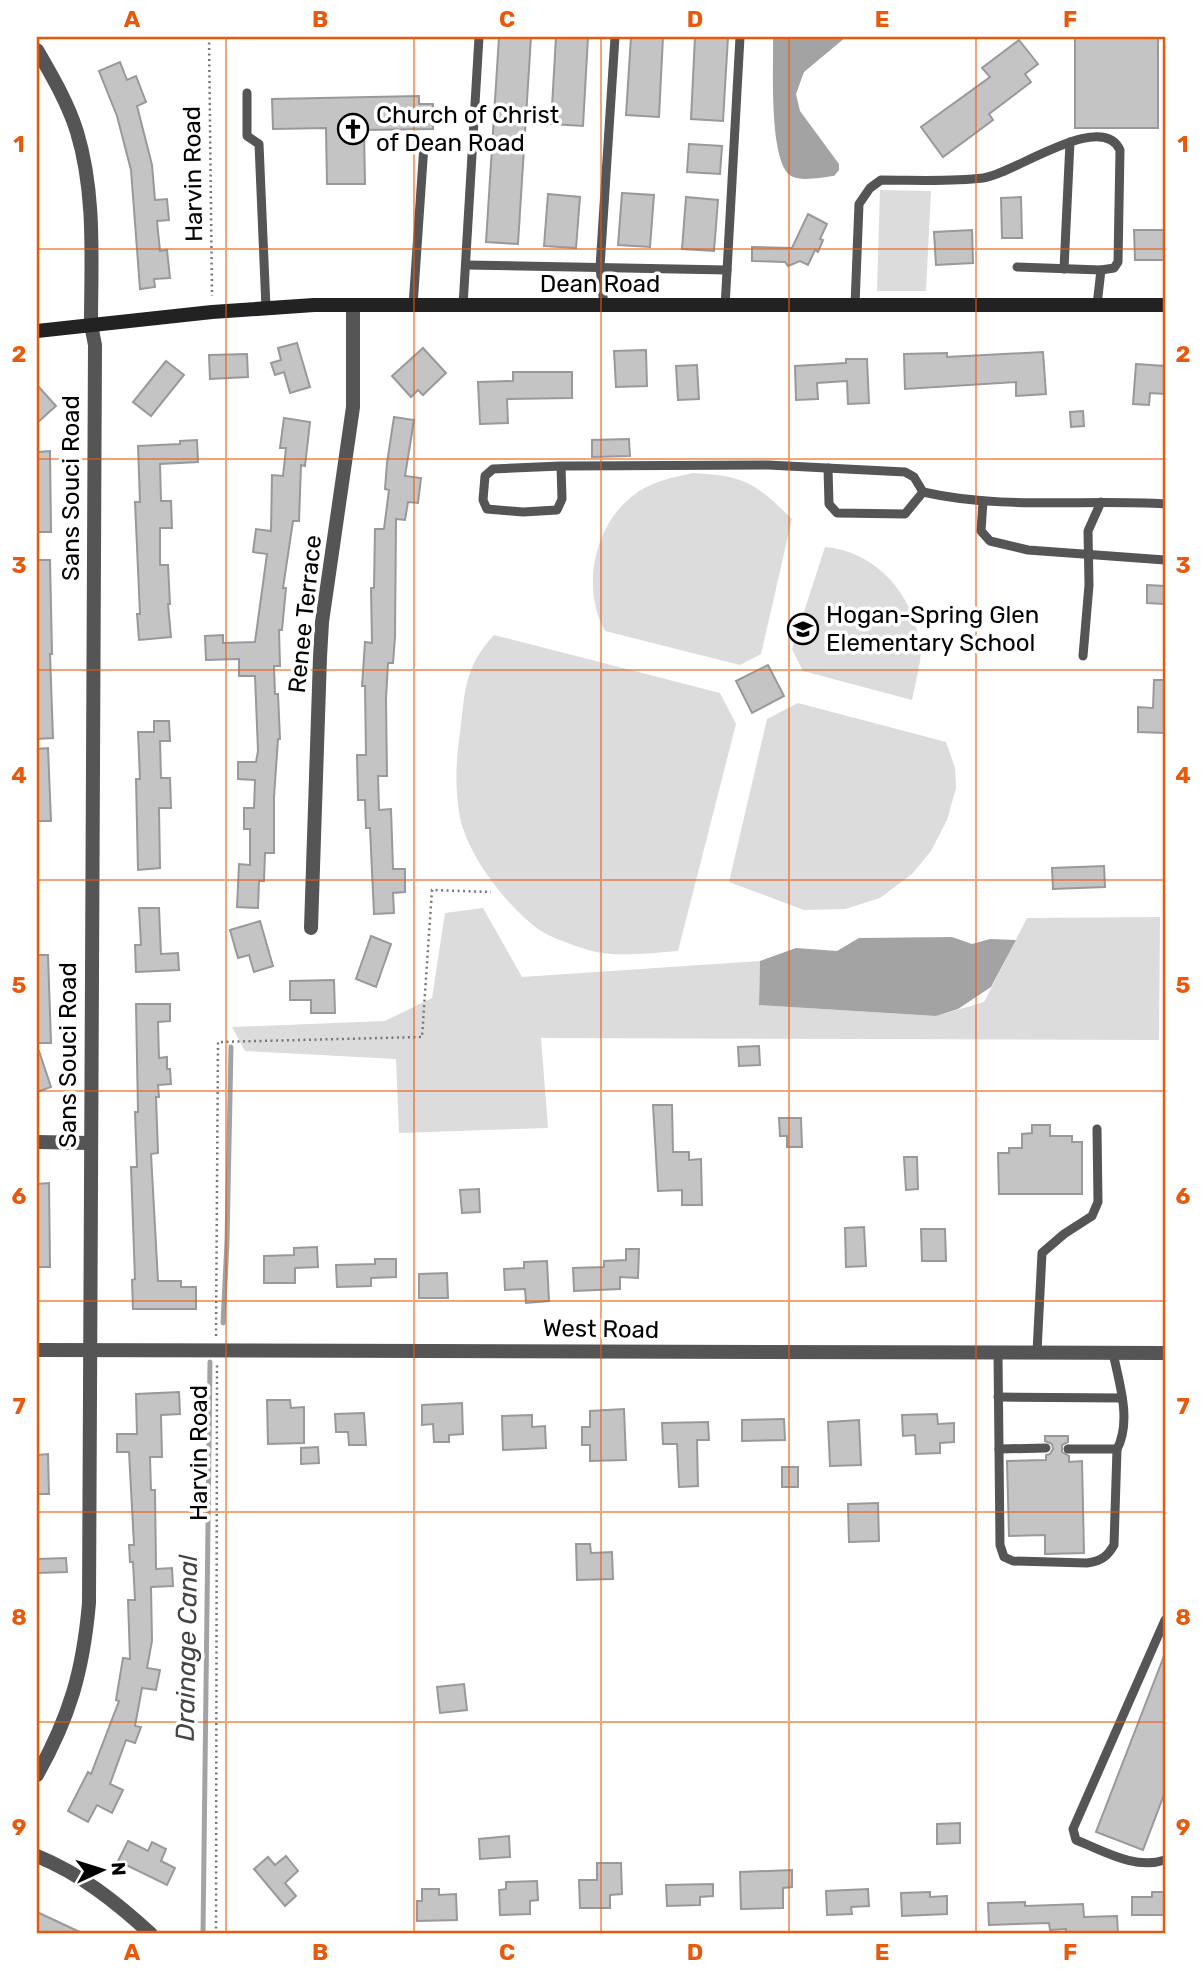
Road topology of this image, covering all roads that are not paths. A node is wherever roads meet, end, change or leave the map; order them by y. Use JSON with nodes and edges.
{"nodes":[{"id":1,"x":479,"y":37,"type":"edge"},
{"id":2,"x":615,"y":37,"type":"edge"},
{"id":3,"x":740,"y":37,"type":"edge"},
{"id":4,"x":37,"y":50,"type":"edge"},
{"id":5,"x":247,"y":93,"type":"dead end"},
{"id":6,"x":1070,"y":142,"type":"junction"},
{"id":7,"x":424,"y":145,"type":"dead end"},
{"id":8,"x":466,"y":265,"type":"junction"},
{"id":9,"x":600,"y":267,"type":"junction"},
{"id":10,"x":1017,"y":267,"type":"dead end"},
{"id":11,"x":1064,"y":269,"type":"junction"},
{"id":12,"x":727,"y":270,"type":"junction"},
{"id":13,"x":1101,"y":270,"type":"junction"},
{"id":14,"x":353,"y":305,"type":"junction"},
{"id":15,"x":855,"y":305,"type":"junction"},
{"id":16,"x":1097,"y":305,"type":"junction"},
{"id":17,"x":1165,"y":305,"type":"edge"},
{"id":18,"x":414,"y":306,"type":"junction"},
{"id":19,"x":463,"y":306,"type":"junction"},
{"id":20,"x":604,"y":306,"type":"junction"},
{"id":21,"x":725,"y":307,"type":"junction"},
{"id":22,"x":266,"y":308,"type":"junction"},
{"id":23,"x":91,"y":325,"type":"junction"},
{"id":24,"x":37,"y":331,"type":"edge"},
{"id":25,"x":561,"y":466,"type":"junction"},
{"id":26,"x":828,"y":468,"type":"junction"},
{"id":27,"x":923,"y":492,"type":"junction"},
{"id":28,"x":983,"y":501,"type":"junction"},
{"id":29,"x":1101,"y":502,"type":"junction"},
{"id":30,"x":1165,"y":505,"type":"edge"},
{"id":31,"x":1090,"y":554,"type":"junction"},
{"id":32,"x":1165,"y":560,"type":"edge"},
{"id":33,"x":1083,"y":656,"type":"dead end"},
{"id":34,"x":311,"y":928,"type":"dead end"},
{"id":35,"x":1097,"y":1129,"type":"dead end"},
{"id":36,"x":37,"y":1142,"type":"edge"},
{"id":37,"x":90,"y":1143,"type":"junction"},
{"id":38,"x":37,"y":1350,"type":"edge"},
{"id":39,"x":90,"y":1350,"type":"junction"},
{"id":40,"x":1037,"y":1352,"type":"junction"},
{"id":41,"x":998,"y":1353,"type":"junction"},
{"id":42,"x":1113,"y":1353,"type":"junction"},
{"id":43,"x":1165,"y":1353,"type":"edge"},
{"id":44,"x":998,"y":1397,"type":"junction"},
{"id":45,"x":1122,"y":1398,"type":"junction"},
{"id":46,"x":999,"y":1448,"type":"junction"},
{"id":47,"x":1045,"y":1448,"type":"dead end"},
{"id":48,"x":1069,"y":1449,"type":"dead end"},
{"id":49,"x":1117,"y":1449,"type":"junction"},
{"id":50,"x":1165,"y":1620,"type":"edge"},
{"id":51,"x":37,"y":1775,"type":"edge"},
{"id":52,"x":37,"y":1856,"type":"edge"},
{"id":53,"x":1165,"y":1860,"type":"edge"},
{"id":54,"x":151,"y":1934,"type":"edge"}],
"edges":[{"from":1,"to":8,"type":"lane"},
{"from":2,"to":9,"type":"lane"},
{"from":3,"to":12,"type":"lane"},
{"from":4,"to":23,"type":"street","name":"Sans Souci Road"},
{"from":5,"to":22,"type":"lane"},
{"from":6,"to":11,"type":"lane"},
{"from":6,"to":13,"type":"lane"},
{"from":6,"to":15,"type":"lane"},
{"from":7,"to":18,"type":"lane"},
{"from":8,"to":9,"type":"lane"},
{"from":8,"to":19,"type":"lane"},
{"from":9,"to":12,"type":"lane"},
{"from":9,"to":20,"type":"lane"},
{"from":10,"to":11,"type":"lane"},
{"from":11,"to":13,"type":"lane"},
{"from":12,"to":21,"type":"lane"},
{"from":13,"to":16,"type":"lane"},
{"from":14,"to":18,"type":"main road","name":"Dean Road"},
{"from":14,"to":22,"type":"main road","name":"Dean Road"},
{"from":14,"to":34,"type":"street","name":"Renee Terrace"},
{"from":15,"to":16,"type":"main road","name":"Dean Road"},
{"from":15,"to":21,"type":"main road","name":"Dean Road"},
{"from":16,"to":17,"type":"main road","name":"Dean Road"},
{"from":18,"to":19,"type":"main road","name":"Dean Road"},
{"from":19,"to":20,"type":"main road","name":"Dean Road"},
{"from":20,"to":21,"type":"main road","name":"Dean Road"},
{"from":22,"to":23,"type":"main road","name":"Dean Road"},
{"from":23,"to":24,"type":"main road","name":"Dean Road"},
{"from":23,"to":37,"type":"street","name":"Sans Souci Road"},
{"from":25,"to":25,"type":"lane"},
{"from":25,"to":26,"type":"lane"},
{"from":26,"to":27,"type":"lane"},
{"from":26,"to":27,"type":"lane"},
{"from":27,"to":28,"type":"lane"},
{"from":28,"to":29,"type":"lane"},
{"from":28,"to":31,"type":"lane"},
{"from":29,"to":30,"type":"lane"},
{"from":29,"to":31,"type":"lane"},
{"from":31,"to":32,"type":"lane"},
{"from":31,"to":33,"type":"lane"},
{"from":35,"to":40,"type":"lane"},
{"from":36,"to":37,"type":"street"},
{"from":37,"to":39,"type":"street","name":"Sans Souci Road"},
{"from":38,"to":39,"type":"street","name":"West Road"},
{"from":39,"to":41,"type":"street","name":"West Road"},
{"from":39,"to":51,"type":"street","name":"Sans Souci Road"},
{"from":40,"to":41,"type":"street","name":"West Road"},
{"from":40,"to":42,"type":"street","name":"West Road"},
{"from":41,"to":44,"type":"lane"},
{"from":42,"to":43,"type":"street","name":"West Road"},
{"from":42,"to":45,"type":"lane"},
{"from":44,"to":45,"type":"lane"},
{"from":44,"to":46,"type":"lane"},
{"from":45,"to":49,"type":"lane"},
{"from":46,"to":47,"type":"lane"},
{"from":46,"to":49,"type":"lane"},
{"from":48,"to":49,"type":"lane"},
{"from":50,"to":53,"type":"lane"},
{"from":52,"to":54,"type":"street"}]}
